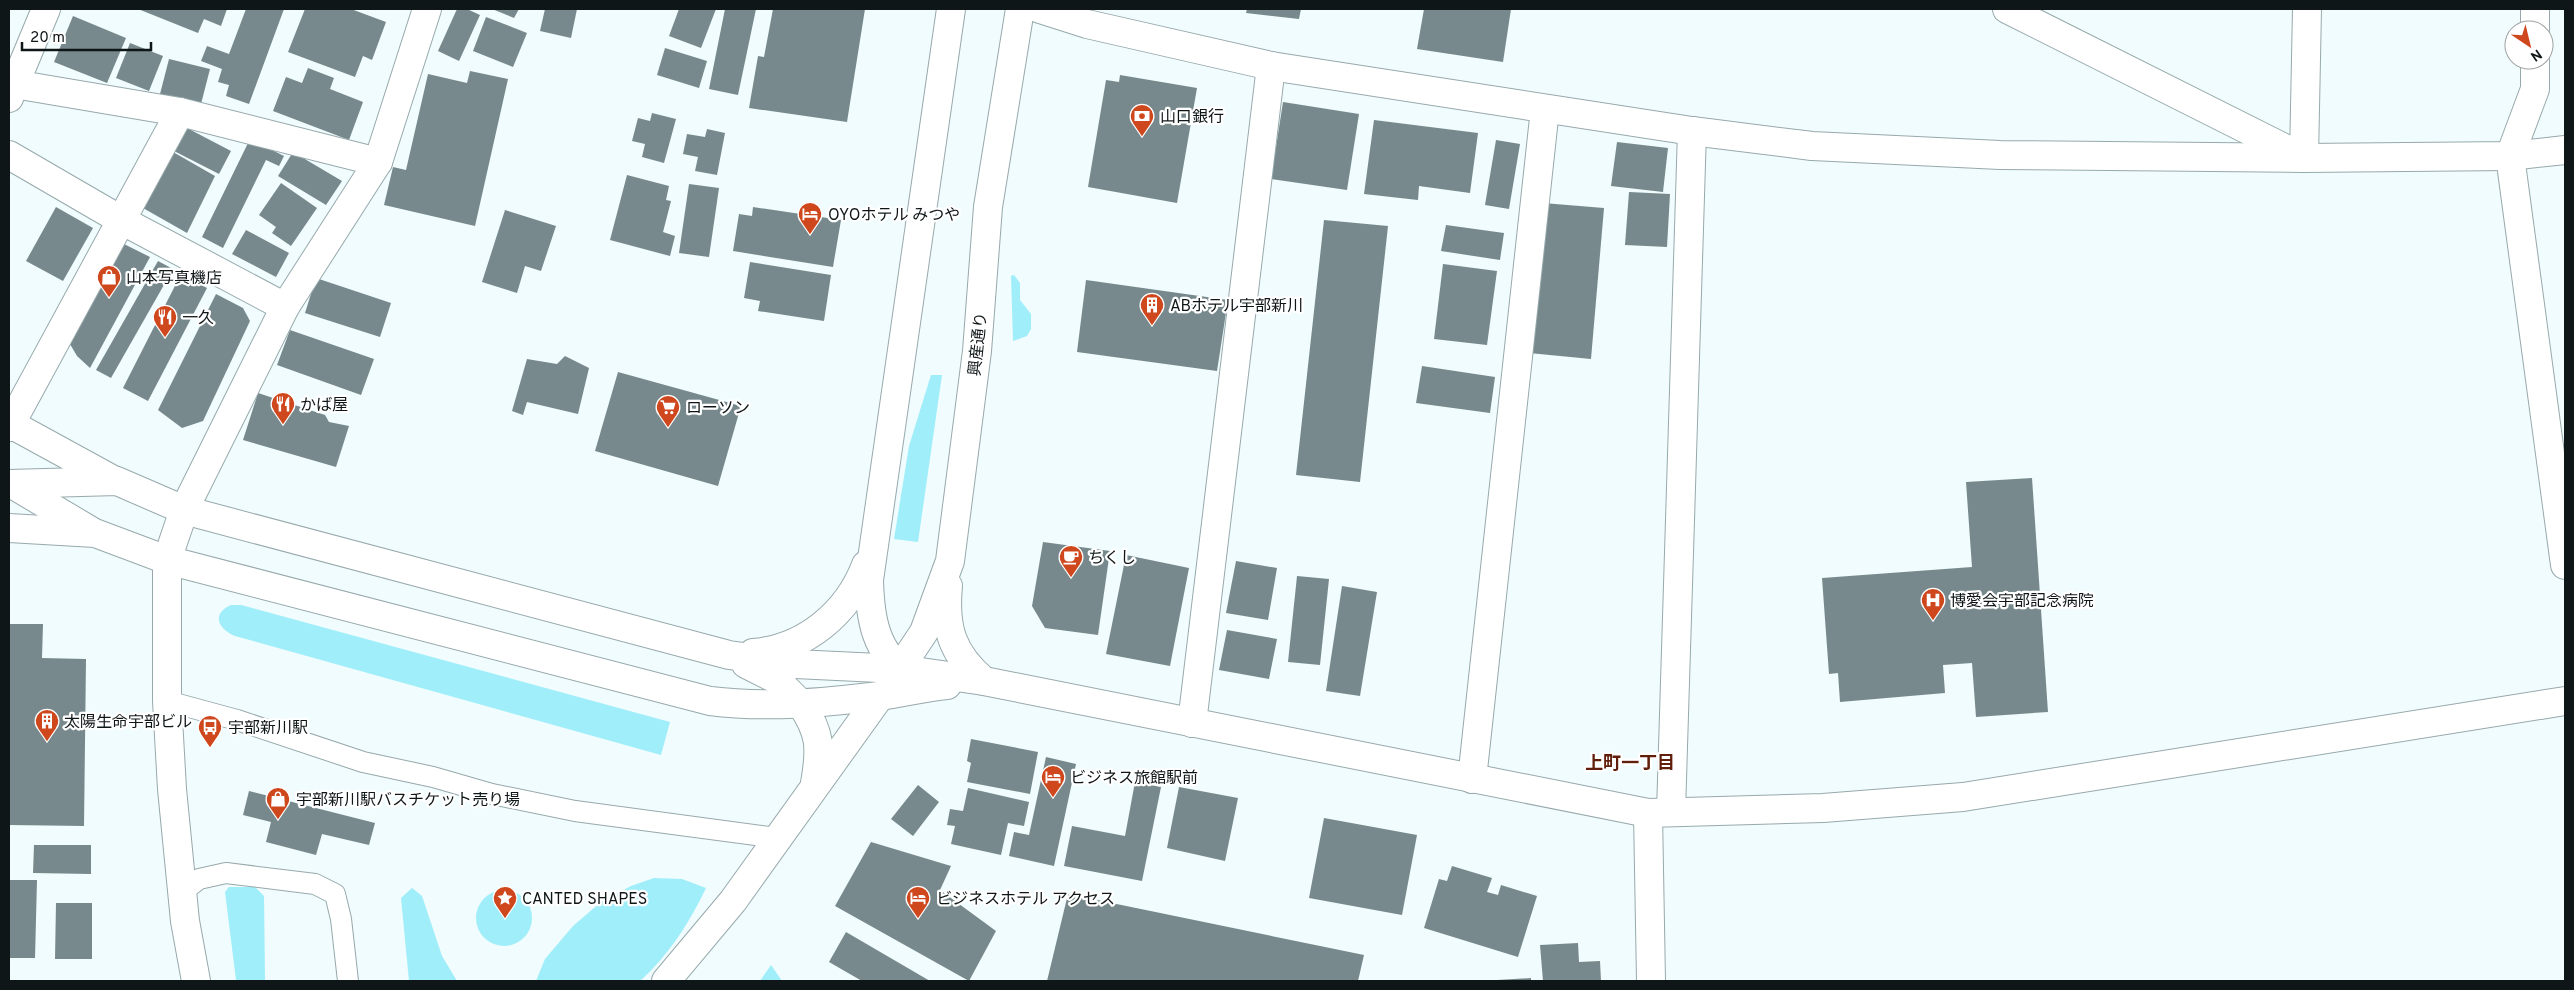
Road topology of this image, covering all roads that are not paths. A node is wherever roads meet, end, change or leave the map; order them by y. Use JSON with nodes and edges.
{"nodes":[{"id":1,"x":46,"y":9,"type":"edge"},
{"id":2,"x":427,"y":9,"type":"edge"},
{"id":3,"x":951,"y":9,"type":"edge"},
{"id":4,"x":1020,"y":9,"type":"edge"},
{"id":5,"x":1040,"y":9,"type":"edge"},
{"id":6,"x":2007,"y":9,"type":"edge"},
{"id":7,"x":2307,"y":9,"type":"edge"},
{"id":8,"x":1271,"y":66,"type":"junction"},
{"id":9,"x":2535,"y":70,"type":"edge"},
{"id":10,"x":12,"y":91,"type":"edge"},
{"id":11,"x":1545,"y":109,"type":"junction"},
{"id":12,"x":180,"y":112,"type":"junction"},
{"id":13,"x":1692,"y":131,"type":"junction"},
{"id":14,"x":2565,"y":150,"type":"edge"},
{"id":15,"x":9,"y":155,"type":"edge"},
{"id":16,"x":2510,"y":156,"type":"junction"},
{"id":17,"x":2304,"y":158,"type":"junction"},
{"id":18,"x":378,"y":162,"type":"junction"},
{"id":19,"x":121,"y":220,"type":"junction"},
{"id":20,"x":285,"y":307,"type":"junction"},
{"id":21,"x":9,"y":424,"type":"edge"},
{"id":22,"x":117,"y":482,"type":"junction"},
{"id":23,"x":10,"y":484,"type":"edge"},
{"id":24,"x":184,"y":510,"type":"junction"},
{"id":25,"x":9,"y":528,"type":"edge"},
{"id":26,"x":95,"y":533,"type":"junction"},
{"id":27,"x":871,"y":552,"type":"junction"},
{"id":28,"x":167,"y":560,"type":"junction"},
{"id":29,"x":950,"y":561,"type":"junction"},
{"id":30,"x":2565,"y":565,"type":"edge"},
{"id":31,"x":725,"y":654,"type":"junction"},
{"id":32,"x":900,"y":669,"type":"junction"},
{"id":33,"x":984,"y":681,"type":"junction"},
{"id":34,"x":936,"y":686,"type":"junction"},
{"id":35,"x":880,"y":696,"type":"junction"},
{"id":36,"x":168,"y":701,"type":"junction"},
{"id":37,"x":2565,"y":702,"type":"edge"},
{"id":38,"x":801,"y":704,"type":"junction"},
{"id":39,"x":1192,"y":723,"type":"junction"},
{"id":40,"x":1472,"y":779,"type":"junction"},
{"id":41,"x":814,"y":788,"type":"junction"},
{"id":42,"x":1659,"y":813,"type":"junction"},
{"id":43,"x":777,"y":838,"type":"junction"},
{"id":44,"x":182,"y":892,"type":"junction"},
{"id":45,"x":196,"y":981,"type":"edge"},
{"id":46,"x":348,"y":981,"type":"edge"},
{"id":47,"x":666,"y":981,"type":"edge"},
{"id":48,"x":1652,"y":981,"type":"edge"}],
"edges":[{"from":1,"to":10,"type":"street"},
{"from":2,"to":18,"type":"street"},
{"from":3,"to":27,"type":"street"},
{"from":4,"to":29,"type":"street","name":"興産通り"},
{"from":5,"to":8,"type":"street"},
{"from":6,"to":17,"type":"street"},
{"from":7,"to":17,"type":"street"},
{"from":8,"to":11,"type":"street"},
{"from":8,"to":39,"type":"street"},
{"from":9,"to":16,"type":"street"},
{"from":10,"to":12,"type":"street"},
{"from":11,"to":13,"type":"street"},
{"from":11,"to":40,"type":"street"},
{"from":12,"to":18,"type":"street"},
{"from":12,"to":19,"type":"street"},
{"from":13,"to":17,"type":"street"},
{"from":13,"to":42,"type":"street"},
{"from":14,"to":16,"type":"street"},
{"from":15,"to":19,"type":"street"},
{"from":16,"to":17,"type":"street"},
{"from":16,"to":30,"type":"street"},
{"from":18,"to":20,"type":"street"},
{"from":19,"to":20,"type":"street"},
{"from":19,"to":21,"type":"street"},
{"from":20,"to":24,"type":"street"},
{"from":21,"to":22,"type":"street"},
{"from":22,"to":23,"type":"street"},
{"from":22,"to":24,"type":"street"},
{"from":23,"to":26,"type":"street"},
{"from":24,"to":28,"type":"street"},
{"from":24,"to":31,"type":"street"},
{"from":25,"to":26,"type":"street"},
{"from":26,"to":28,"type":"street"},
{"from":27,"to":31,"type":"street"},
{"from":27,"to":32,"type":"street"},
{"from":28,"to":36,"type":"street"},
{"from":28,"to":38,"type":"street"},
{"from":29,"to":32,"type":"street","name":"興産通り"},
{"from":29,"to":33,"type":"street"},
{"from":31,"to":32,"type":"street"},
{"from":31,"to":38,"type":"street"},
{"from":32,"to":33,"type":"street"},
{"from":32,"to":34,"type":"street"},
{"from":32,"to":35,"type":"street","name":"興産通り"},
{"from":33,"to":34,"type":"street"},
{"from":33,"to":39,"type":"street"},
{"from":34,"to":35,"type":"street"},
{"from":35,"to":38,"type":"street"},
{"from":35,"to":41,"type":"street","name":"興産通り"},
{"from":36,"to":43,"type":"lane"},
{"from":36,"to":44,"type":"street"},
{"from":37,"to":42,"type":"street"},
{"from":38,"to":41,"type":"street"},
{"from":39,"to":40,"type":"street"},
{"from":40,"to":42,"type":"street"},
{"from":41,"to":43,"type":"street","name":"興産通り"},
{"from":42,"to":48,"type":"street"},
{"from":43,"to":47,"type":"street","name":"興産通り"},
{"from":44,"to":45,"type":"street"},
{"from":44,"to":46,"type":"lane"}]}
